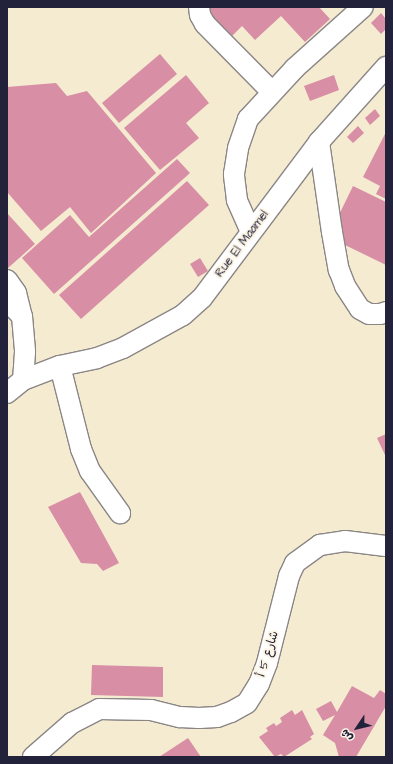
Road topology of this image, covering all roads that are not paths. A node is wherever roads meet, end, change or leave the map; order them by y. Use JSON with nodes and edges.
{"nodes":[{"id":1,"x":199,"y":7,"type":"edge"},
{"id":2,"x":363,"y":7,"type":"edge"},
{"id":3,"x":386,"y":67,"type":"edge"},
{"id":4,"x":272,"y":92,"type":"junction"},
{"id":5,"x":319,"y":142,"type":"junction"},
{"id":6,"x":251,"y":232,"type":"junction"},
{"id":7,"x":7,"y":280,"type":"edge"},
{"id":8,"x":7,"y":301,"type":"edge"},
{"id":9,"x":386,"y":312,"type":"edge"},
{"id":10,"x":22,"y":316,"type":"junction"},
{"id":11,"x":60,"y":366,"type":"junction"},
{"id":12,"x":23,"y":380,"type":"junction"},
{"id":13,"x":7,"y":393,"type":"edge"},
{"id":14,"x":120,"y":513,"type":"dead end"},
{"id":15,"x":386,"y":546,"type":"edge"},
{"id":16,"x":33,"y":757,"type":"edge"}],
"edges":[{"from":1,"to":4,"type":"street"},
{"from":2,"to":4,"type":"street"},
{"from":3,"to":5,"type":"street","name":"Rue El Maamel"},
{"from":4,"to":6,"type":"street"},
{"from":5,"to":6,"type":"street","name":"Rue El Maamel"},
{"from":5,"to":9,"type":"street"},
{"from":6,"to":11,"type":"street","name":"Rue El Maamel"},
{"from":7,"to":10,"type":"street"},
{"from":8,"to":10,"type":"street"},
{"from":10,"to":12,"type":"street"},
{"from":11,"to":12,"type":"street","name":"Rue El Maamel"},
{"from":11,"to":14,"type":"street"},
{"from":12,"to":13,"type":"street","name":"Rue El Maamel"},
{"from":15,"to":16,"type":"street","name":"شارع 5 أ"}]}
